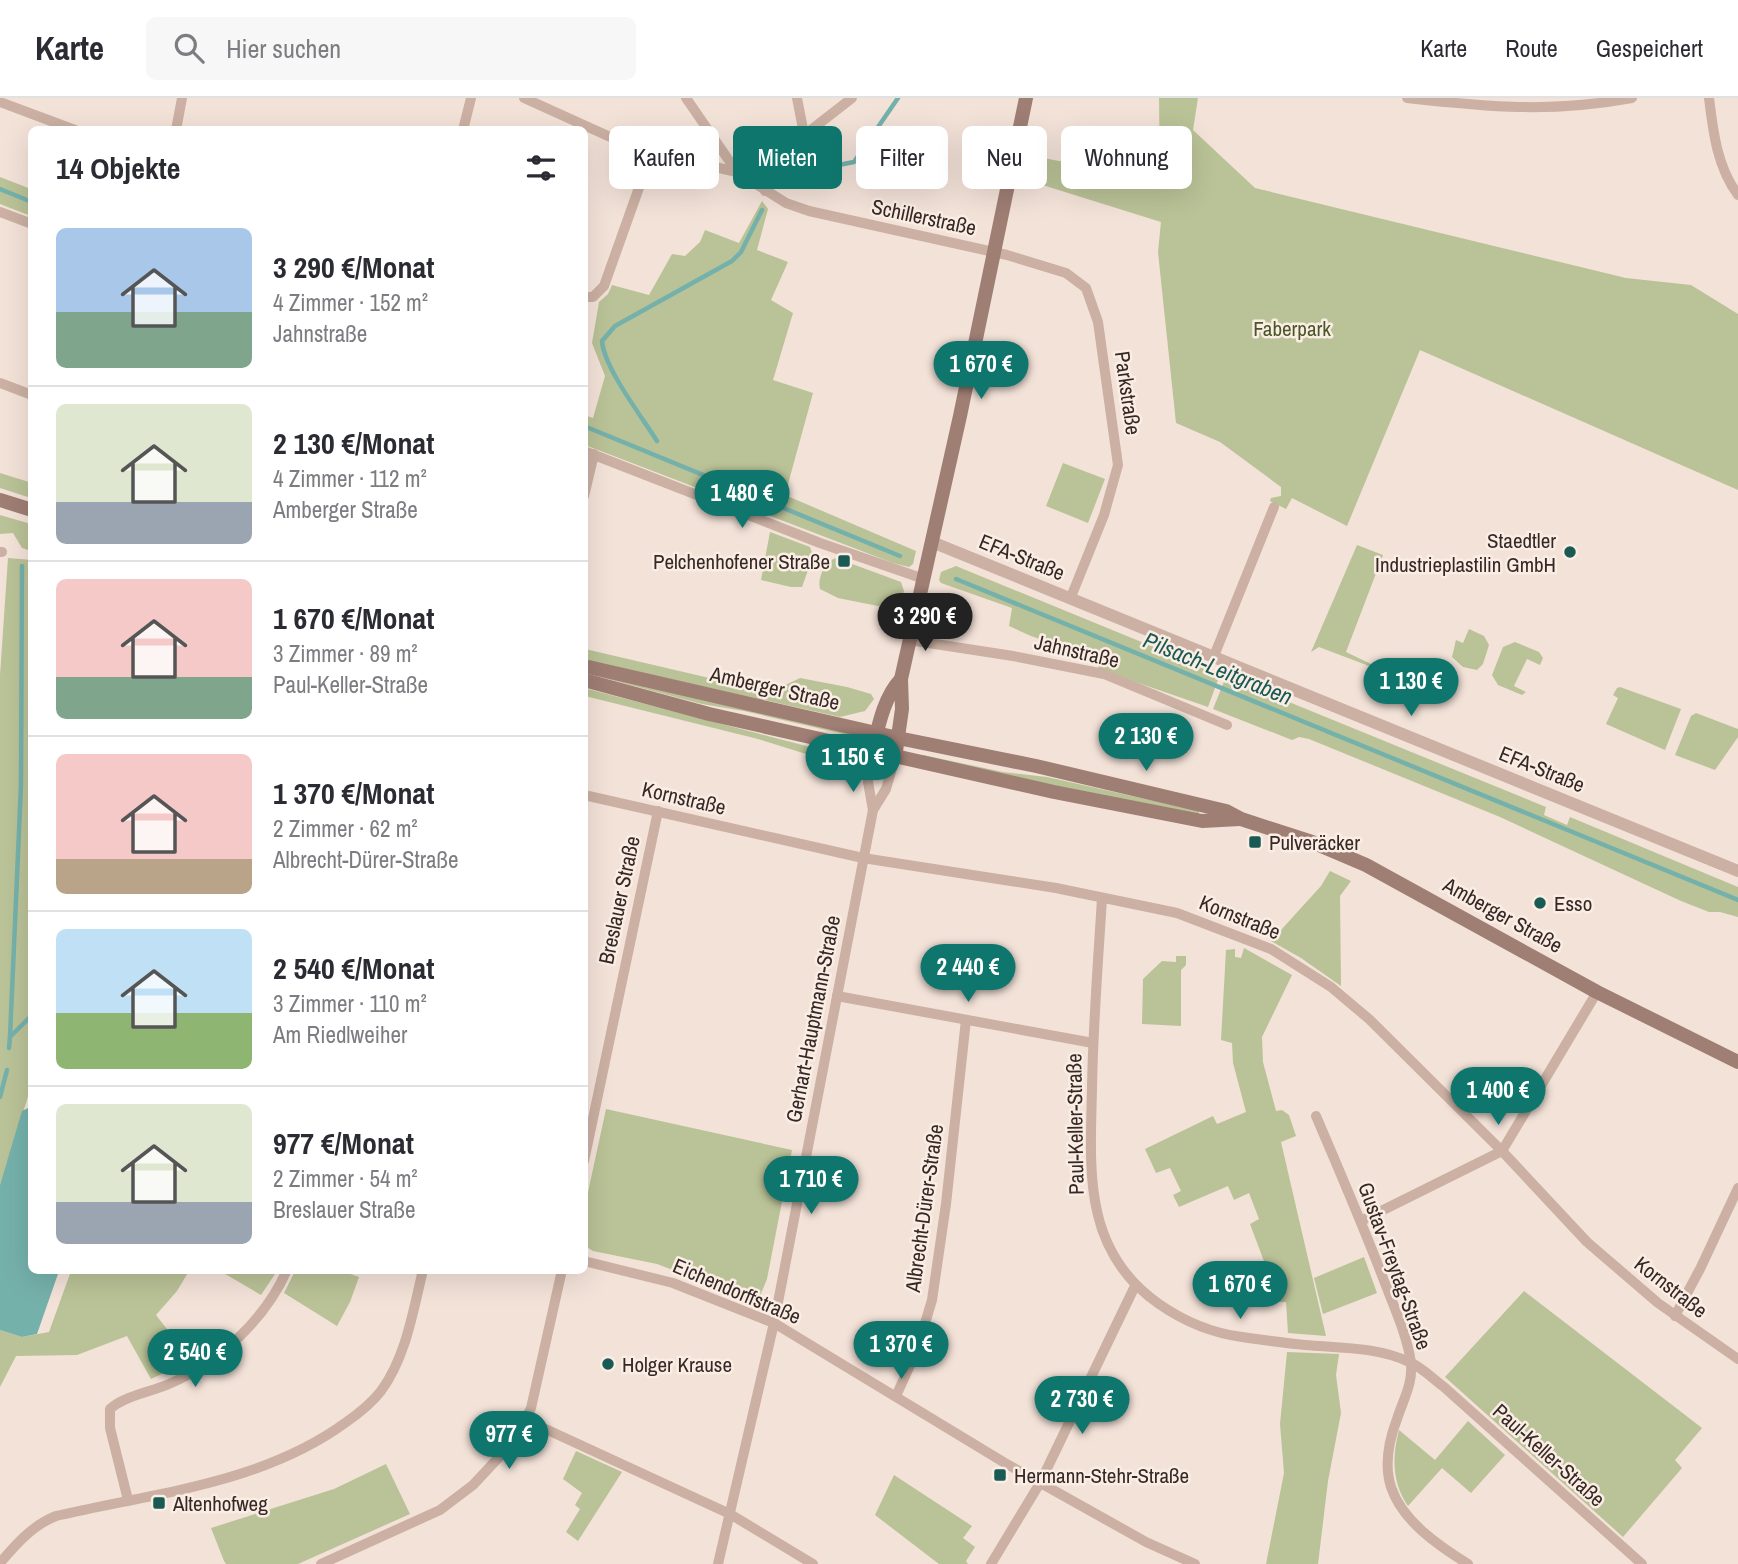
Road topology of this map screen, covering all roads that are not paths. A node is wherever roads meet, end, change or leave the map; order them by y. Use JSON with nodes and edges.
{"nodes":[{"id":1,"x":182,"y":98,"type":"edge"},
{"id":2,"x":471,"y":98,"type":"edge"},
{"id":3,"x":524,"y":98,"type":"edge"},
{"id":4,"x":686,"y":98,"type":"edge"},
{"id":5,"x":797,"y":98,"type":"edge"},
{"id":6,"x":852,"y":98,"type":"edge"},
{"id":7,"x":1026,"y":98,"type":"edge"},
{"id":8,"x":1407,"y":98,"type":"edge"},
{"id":9,"x":1632,"y":98,"type":"edge"},
{"id":10,"x":1709,"y":98,"type":"edge"},
{"id":11,"x":1447,"y":100,"type":"edge"},
{"id":12,"x":0,"y":102,"type":"edge"},
{"id":13,"x":1575,"y":102,"type":"edge"},
{"id":14,"x":64,"y":126,"type":"edge"},
{"id":15,"x":177,"y":126,"type":"edge"},
{"id":16,"x":464,"y":126,"type":"edge"},
{"id":17,"x":584,"y":126,"type":"edge"},
{"id":18,"x":802,"y":126,"type":"edge"},
{"id":19,"x":815,"y":126,"type":"edge"},
{"id":20,"x":588,"y":128,"type":"edge"},
{"id":21,"x":609,"y":137,"type":"edge"},
{"id":22,"x":733,"y":166,"type":"edge"},
{"id":23,"x":639,"y":189,"type":"edge"},
{"id":24,"x":762,"y":189,"type":"edge"},
{"id":25,"x":765,"y":191,"type":"joint"},
{"id":26,"x":1738,"y":195,"type":"edge"},
{"id":27,"x":0,"y":212,"type":"edge"},
{"id":28,"x":28,"y":222,"type":"edge"},
{"id":29,"x":994,"y":252,"type":"junction"},
{"id":30,"x":588,"y":297,"type":"edge"},
{"id":31,"x":0,"y":383,"type":"edge"},
{"id":32,"x":28,"y":394,"type":"edge"},
{"id":33,"x":589,"y":453,"type":"edge"},
{"id":34,"x":0,"y":500,"type":"edge"},
{"id":35,"x":1274,"y":507,"type":"dead end"},
{"id":36,"x":28,"y":509,"type":"edge"},
{"id":37,"x":932,"y":542,"type":"junction"},
{"id":38,"x":924,"y":579,"type":"junction"},
{"id":39,"x":1071,"y":597,"type":"junction"},
{"id":40,"x":909,"y":640,"type":"junction"},
{"id":41,"x":1214,"y":656,"type":"junction"},
{"id":42,"x":588,"y":667,"type":"edge"},
{"id":43,"x":901,"y":678,"type":"junction"},
{"id":44,"x":588,"y":681,"type":"edge"},
{"id":45,"x":1227,"y":725,"type":"dead end"},
{"id":46,"x":877,"y":733,"type":"junction"},
{"id":47,"x":898,"y":738,"type":"junction"},
{"id":48,"x":872,"y":752,"type":"junction"},
{"id":49,"x":895,"y":758,"type":"junction"},
{"id":50,"x":588,"y":796,"type":"edge"},
{"id":51,"x":873,"y":810,"type":"junction"},
{"id":52,"x":658,"y":811,"type":"junction"},
{"id":53,"x":1241,"y":819,"type":"junction"},
{"id":54,"x":863,"y":859,"type":"junction"},
{"id":55,"x":1738,"y":871,"type":"edge"},
{"id":56,"x":1102,"y":899,"type":"junction"},
{"id":57,"x":1597,"y":992,"type":"junction"},
{"id":58,"x":837,"y":996,"type":"junction"},
{"id":59,"x":966,"y":1020,"type":"junction"},
{"id":60,"x":1093,"y":1043,"type":"junction"},
{"id":61,"x":1738,"y":1062,"type":"edge"},
{"id":62,"x":1316,"y":1116,"type":"dead end"},
{"id":63,"x":588,"y":1142,"type":"edge"},
{"id":64,"x":1502,"y":1151,"type":"junction"},
{"id":65,"x":1738,"y":1188,"type":"edge"},
{"id":66,"x":1734,"y":1205,"type":"edge"},
{"id":67,"x":1361,"y":1221,"type":"junction"},
{"id":68,"x":588,"y":1262,"type":"edge"},
{"id":69,"x":285,"y":1274,"type":"edge"},
{"id":70,"x":422,"y":1274,"type":"edge"},
{"id":71,"x":561,"y":1274,"type":"edge"},
{"id":72,"x":1135,"y":1286,"type":"junction"},
{"id":73,"x":1675,"y":1316,"type":"junction"},
{"id":74,"x":774,"y":1323,"type":"junction"},
{"id":75,"x":1738,"y":1359,"type":"edge"},
{"id":76,"x":1411,"y":1362,"type":"junction"},
{"id":77,"x":896,"y":1396,"type":"junction"},
{"id":78,"x":526,"y":1420,"type":"junction"},
{"id":79,"x":1041,"y":1483,"type":"junction"},
{"id":80,"x":128,"y":1500,"type":"junction"},
{"id":81,"x":730,"y":1514,"type":"junction"},
{"id":82,"x":0,"y":1563,"type":"edge"},
{"id":83,"x":321,"y":1564,"type":"edge"},
{"id":84,"x":718,"y":1564,"type":"edge"},
{"id":85,"x":813,"y":1564,"type":"edge"},
{"id":86,"x":990,"y":1564,"type":"edge"},
{"id":87,"x":1195,"y":1564,"type":"edge"},
{"id":88,"x":1468,"y":1564,"type":"edge"},
{"id":89,"x":1642,"y":1564,"type":"edge"}],
"edges":[{"from":1,"to":15,"type":"street"},
{"from":2,"to":16,"type":"street"},
{"from":3,"to":17,"type":"street"},
{"from":4,"to":22,"type":"street","name":"Schillerstraße"},
{"from":5,"to":18,"type":"street"},
{"from":6,"to":19,"type":"street"},
{"from":7,"to":29,"type":"main road"},
{"from":8,"to":11,"type":"street"},
{"from":9,"to":13,"type":"street"},
{"from":10,"to":26,"type":"street"},
{"from":11,"to":13,"type":"street"},
{"from":12,"to":14,"type":"street"},
{"from":20,"to":21,"type":"street"},
{"from":23,"to":30,"type":"street"},
{"from":24,"to":25,"type":"street","name":"Schillerstraße"},
{"from":25,"to":29,"type":"street","name":"Schillerstraße"},
{"from":27,"to":28,"type":"street"},
{"from":29,"to":37,"type":"main road"},
{"from":29,"to":39,"type":"street","name":"Parkstraße"},
{"from":31,"to":32,"type":"street"},
{"from":33,"to":38,"type":"street"},
{"from":34,"to":36,"type":"main road"},
{"from":35,"to":41,"type":"street"},
{"from":37,"to":38,"type":"main road"},
{"from":37,"to":39,"type":"street","name":"EFA-Straße"},
{"from":38,"to":40,"type":"main road"},
{"from":39,"to":41,"type":"street","name":"EFA-Straße"},
{"from":40,"to":43,"type":"main road"},
{"from":40,"to":45,"type":"street","name":"Jahnstraße"},
{"from":41,"to":55,"type":"street","name":"EFA-Straße"},
{"from":42,"to":46,"type":"main road","name":"Amberger Straße"},
{"from":43,"to":46,"type":"main road"},
{"from":43,"to":47,"type":"main road"},
{"from":44,"to":48,"type":"main road","name":"Amberger Straße"},
{"from":46,"to":47,"type":"main road","name":"Amberger Straße"},
{"from":46,"to":48,"type":"main road"},
{"from":47,"to":49,"type":"main road"},
{"from":47,"to":53,"type":"main road","name":"Amberger Straße"},
{"from":48,"to":49,"type":"main road","name":"Amberger Straße"},
{"from":48,"to":51,"type":"street","name":"Gerhart-Hauptmann-Straße"},
{"from":49,"to":51,"type":"street","name":"Gerhart-Hauptmann-Straße"},
{"from":49,"to":53,"type":"main road","name":"Amberger Straße"},
{"from":50,"to":52,"type":"street","name":"Kornstraße"},
{"from":51,"to":54,"type":"street","name":"Gerhart-Hauptmann-Straße"},
{"from":52,"to":54,"type":"street","name":"Kornstraße"},
{"from":52,"to":63,"type":"street","name":"Breslauer Straße"},
{"from":53,"to":57,"type":"main road","name":"Amberger Straße"},
{"from":54,"to":56,"type":"street","name":"Kornstraße"},
{"from":54,"to":58,"type":"street","name":"Gerhart-Hauptmann-Straße"},
{"from":56,"to":60,"type":"street","name":"Paul-Keller-Straße"},
{"from":56,"to":64,"type":"street","name":"Kornstraße"},
{"from":57,"to":61,"type":"main road","name":"Amberger Straße"},
{"from":57,"to":64,"type":"street"},
{"from":58,"to":59,"type":"street"},
{"from":58,"to":74,"type":"street","name":"Gerhart-Hauptmann-Straße"},
{"from":59,"to":60,"type":"street"},
{"from":59,"to":77,"type":"street","name":"Albrecht-Dürer-Straße"},
{"from":60,"to":72,"type":"street","name":"Paul-Keller-Straße"},
{"from":62,"to":67,"type":"street","name":"Gustav-Freytag-Straße"},
{"from":64,"to":67,"type":"street"},
{"from":64,"to":73,"type":"street","name":"Kornstraße"},
{"from":65,"to":66,"type":"street"},
{"from":66,"to":73,"type":"street"},
{"from":67,"to":76,"type":"street","name":"Gustav-Freytag-Straße"},
{"from":68,"to":74,"type":"street","name":"Eichendorffstraße"},
{"from":69,"to":80,"type":"street"},
{"from":70,"to":80,"type":"street"},
{"from":71,"to":78,"type":"street"},
{"from":72,"to":76,"type":"street","name":"Paul-Keller-Straße"},
{"from":72,"to":79,"type":"street"},
{"from":73,"to":75,"type":"street","name":"Kornstraße"},
{"from":74,"to":77,"type":"street","name":"Eichendorffstraße"},
{"from":74,"to":81,"type":"street","name":"Gerhart-Hauptmann-Straße"},
{"from":76,"to":88,"type":"street","name":"Gustav-Freytag-Straße"},
{"from":76,"to":89,"type":"street","name":"Paul-Keller-Straße"},
{"from":77,"to":79,"type":"street","name":"Eichendorffstraße"},
{"from":78,"to":81,"type":"street"},
{"from":78,"to":83,"type":"street"},
{"from":79,"to":86,"type":"street"},
{"from":79,"to":87,"type":"street","name":"Eichendorffstraße"},
{"from":80,"to":82,"type":"street"},
{"from":81,"to":84,"type":"street","name":"Gerhart-Hauptmann-Straße"},
{"from":81,"to":85,"type":"street"}]}
